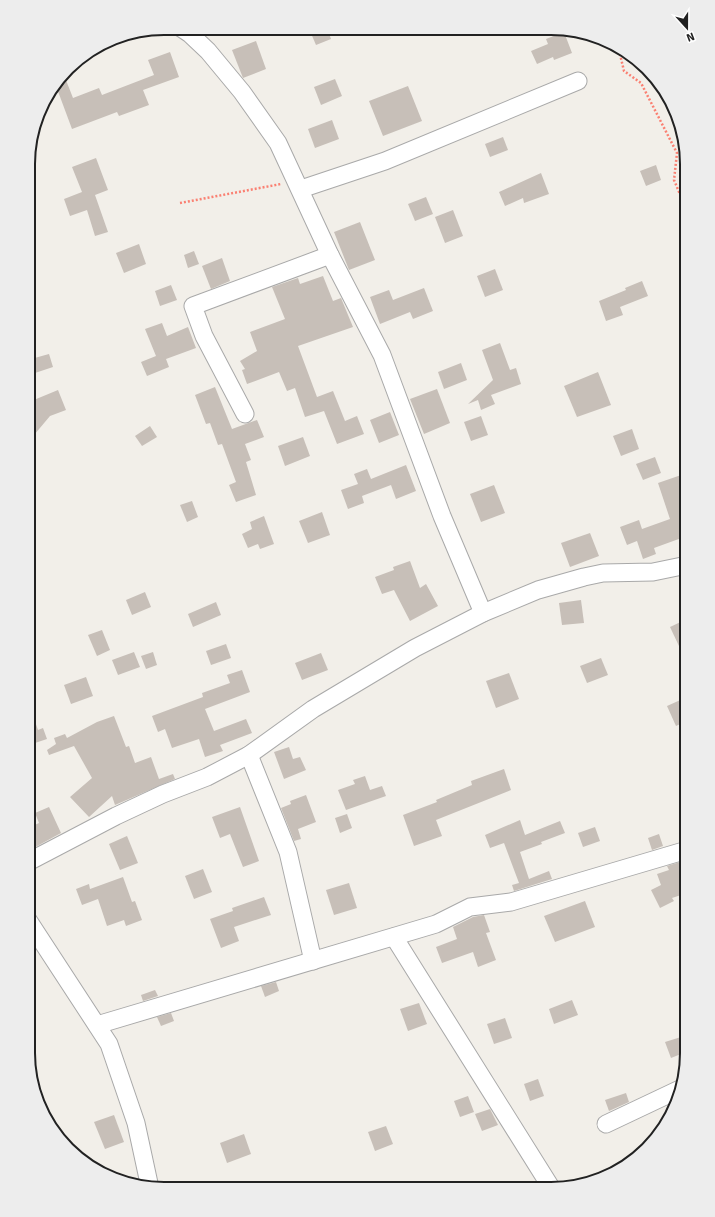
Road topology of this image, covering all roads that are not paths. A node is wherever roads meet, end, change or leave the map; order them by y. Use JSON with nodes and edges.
{"nodes":[{"id":1,"x":191,"y":35,"type":"edge"},
{"id":2,"x":578,"y":82,"type":"dead end"},
{"id":3,"x":299,"y":185,"type":"junction"},
{"id":4,"x":330,"y":255,"type":"junction"},
{"id":5,"x":245,"y":414,"type":"dead end"},
{"id":6,"x":680,"y":566,"type":"edge"},
{"id":7,"x":483,"y":613,"type":"junction"},
{"id":8,"x":249,"y":755,"type":"junction"},
{"id":9,"x":680,"y":852,"type":"edge"},
{"id":10,"x":35,"y":858,"type":"edge"},
{"id":11,"x":35,"y":931,"type":"edge"},
{"id":12,"x":394,"y":937,"type":"junction"},
{"id":13,"x":313,"y":961,"type":"junction"},
{"id":14,"x":97,"y":1025,"type":"junction"},
{"id":15,"x":674,"y":1092,"type":"edge"},
{"id":16,"x":606,"y":1124,"type":"dead end"},
{"id":17,"x":149,"y":1181,"type":"edge"},
{"id":18,"x":548,"y":1182,"type":"edge"}],
"edges":[{"from":1,"to":3,"type":"street"},
{"from":2,"to":3,"type":"street"},
{"from":3,"to":4,"type":"street"},
{"from":4,"to":5,"type":"street"},
{"from":4,"to":7,"type":"street"},
{"from":6,"to":7,"type":"street"},
{"from":7,"to":8,"type":"street"},
{"from":8,"to":10,"type":"street"},
{"from":8,"to":13,"type":"street"},
{"from":9,"to":12,"type":"street"},
{"from":11,"to":14,"type":"street"},
{"from":12,"to":13,"type":"street"},
{"from":12,"to":18,"type":"street"},
{"from":13,"to":14,"type":"street"},
{"from":14,"to":17,"type":"street"},
{"from":15,"to":16,"type":"street"}]}
